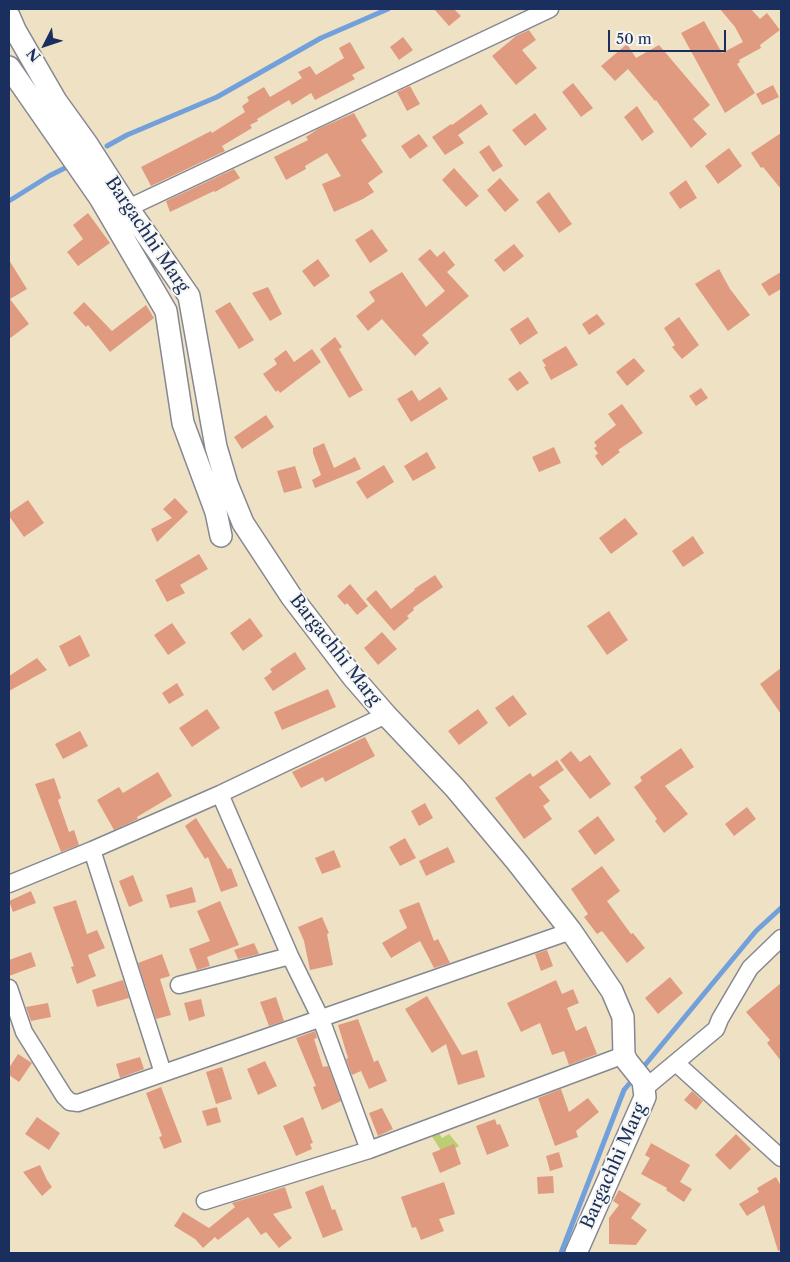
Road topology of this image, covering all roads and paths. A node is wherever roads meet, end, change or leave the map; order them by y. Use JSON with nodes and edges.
{"nodes":[{"id":1,"x":550,"y":9,"type":"edge"},
{"id":2,"x":9,"y":16,"type":"edge"},
{"id":3,"x":9,"y":67,"type":"edge"},
{"id":4,"x":128,"y":208,"type":"junction"},
{"id":5,"x":221,"y":536,"type":"dead end"},
{"id":6,"x":386,"y":715,"type":"junction"},
{"id":7,"x":220,"y":794,"type":"junction"},
{"id":8,"x":92,"y":850,"type":"junction"},
{"id":9,"x":9,"y":884,"type":"edge"},
{"id":10,"x":571,"y":931,"type":"junction"},
{"id":11,"x":781,"y":938,"type":"edge"},
{"id":12,"x":290,"y":956,"type":"junction"},
{"id":13,"x":179,"y":985,"type":"dead end"},
{"id":14,"x":9,"y":988,"type":"edge"},
{"id":15,"x":320,"y":1019,"type":"junction"},
{"id":16,"x":626,"y":1058,"type":"junction"},
{"id":17,"x":676,"y":1062,"type":"junction"},
{"id":18,"x":163,"y":1073,"type":"junction"},
{"id":19,"x":644,"y":1085,"type":"junction"},
{"id":20,"x":369,"y":1150,"type":"junction"},
{"id":21,"x":781,"y":1158,"type":"edge"},
{"id":22,"x":205,"y":1201,"type":"dead end"},
{"id":23,"x":576,"y":1253,"type":"edge"}],
"edges":[{"from":1,"to":4,"type":"street"},
{"from":2,"to":4,"type":"street","name":"Bargachhi Marg"},
{"from":3,"to":5,"type":"street"},
{"from":4,"to":6,"type":"street","name":"Bargachhi Marg"},
{"from":6,"to":7,"type":"street"},
{"from":6,"to":10,"type":"street","name":"Bargachhi Marg"},
{"from":7,"to":8,"type":"street"},
{"from":7,"to":12,"type":"street"},
{"from":8,"to":9,"type":"street"},
{"from":8,"to":18,"type":"street"},
{"from":10,"to":15,"type":"street"},
{"from":10,"to":16,"type":"street","name":"Bargachhi Marg"},
{"from":11,"to":17,"type":"street"},
{"from":12,"to":13,"type":"street"},
{"from":12,"to":15,"type":"street"},
{"from":14,"to":18,"type":"street"},
{"from":15,"to":18,"type":"street"},
{"from":15,"to":20,"type":"street"},
{"from":16,"to":19,"type":"street","name":"Bargachhi Marg"},
{"from":16,"to":20,"type":"street"},
{"from":17,"to":19,"type":"street"},
{"from":17,"to":21,"type":"street"},
{"from":19,"to":23,"type":"street","name":"Bargachhi Marg"},
{"from":20,"to":22,"type":"street"}]}
